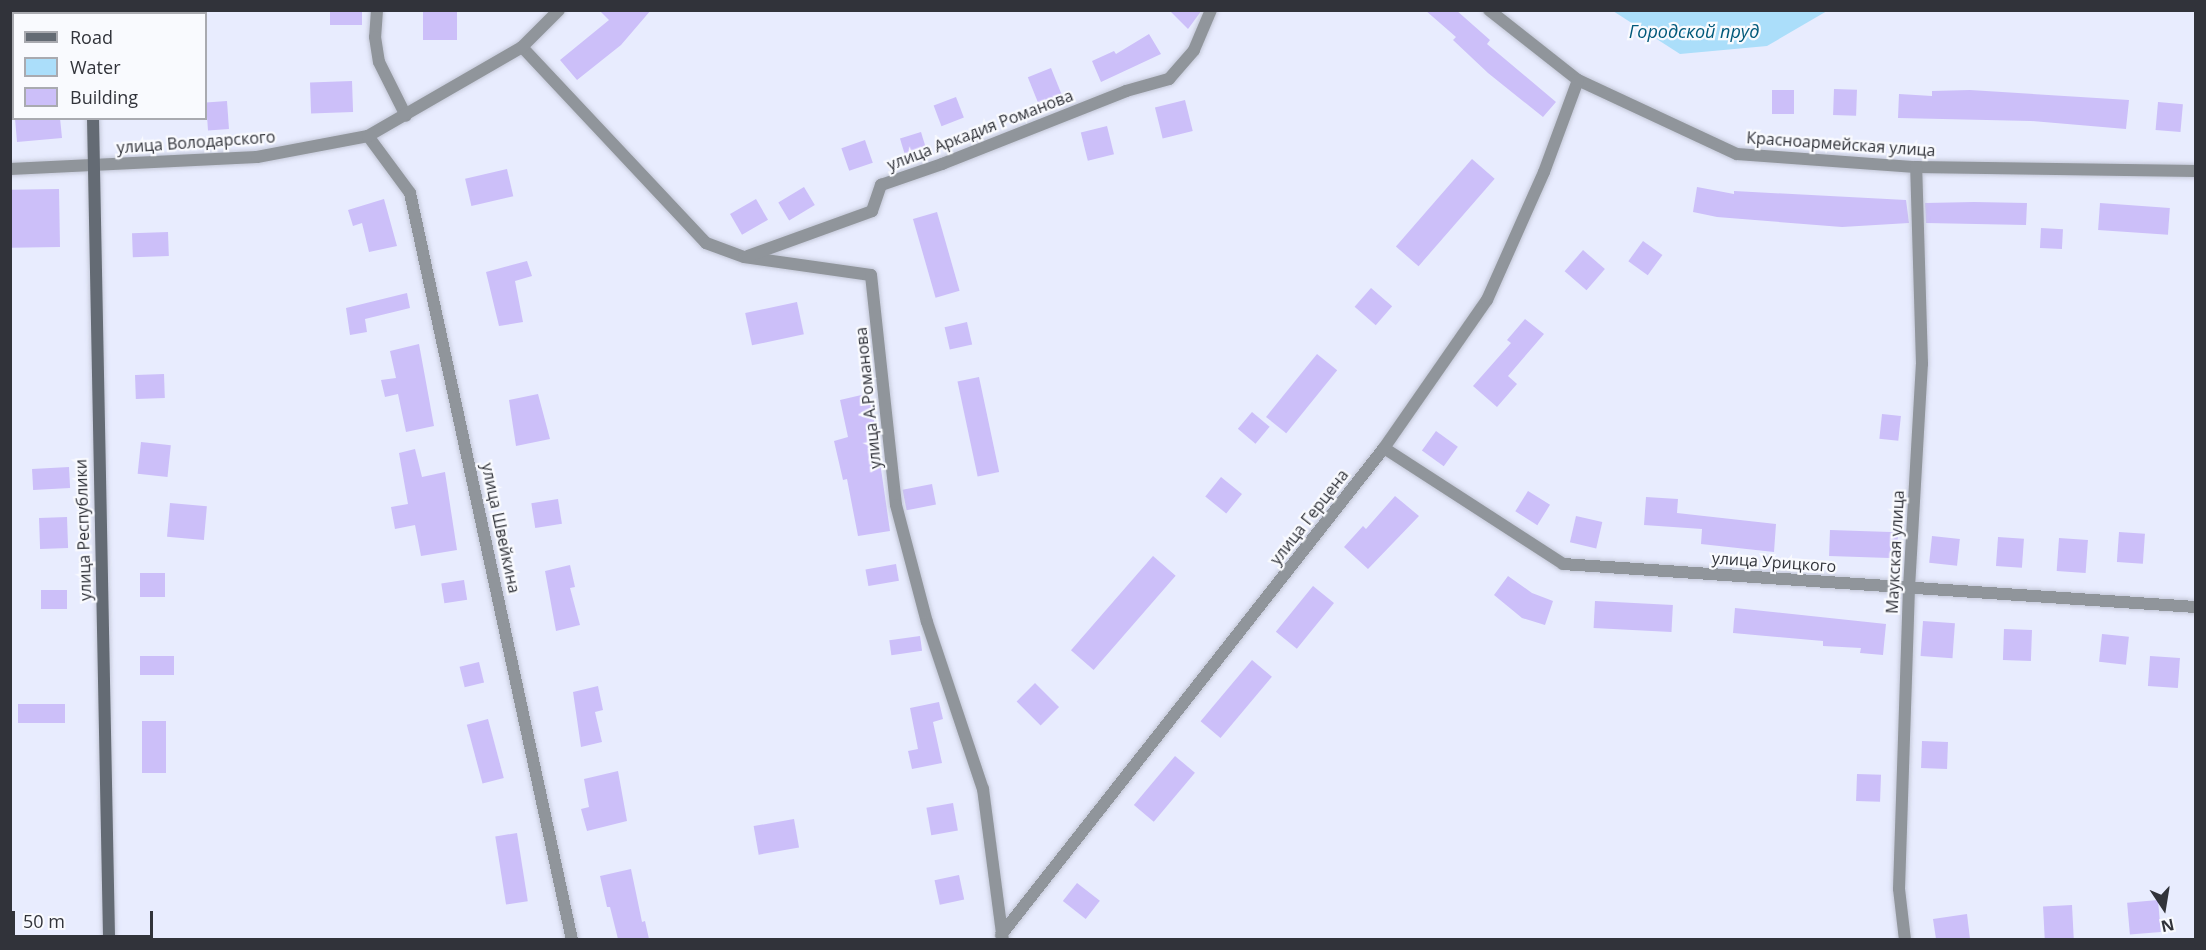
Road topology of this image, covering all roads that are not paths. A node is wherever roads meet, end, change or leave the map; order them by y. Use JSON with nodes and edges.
{"nodes":[{"id":1,"x":377,"y":10,"type":"edge"},
{"id":2,"x":559,"y":10,"type":"edge"},
{"id":3,"x":1211,"y":10,"type":"edge"},
{"id":4,"x":1489,"y":10,"type":"edge"},
{"id":5,"x":522,"y":47,"type":"junction"},
{"id":6,"x":1578,"y":80,"type":"junction"},
{"id":7,"x":406,"y":117,"type":"junction"},
{"id":8,"x":93,"y":120,"type":"edge"},
{"id":9,"x":368,"y":136,"type":"junction"},
{"id":10,"x":94,"y":166,"type":"junction"},
{"id":11,"x":1916,"y":167,"type":"junction"},
{"id":12,"x":10,"y":169,"type":"edge"},
{"id":13,"x":2196,"y":171,"type":"edge"},
{"id":14,"x":744,"y":257,"type":"junction"},
{"id":15,"x":1384,"y":448,"type":"junction"},
{"id":16,"x":1909,"y":588,"type":"junction"},
{"id":17,"x":2196,"y":607,"type":"edge"},
{"id":18,"x":1002,"y":937,"type":"edge"},
{"id":19,"x":109,"y":939,"type":"edge"},
{"id":20,"x":572,"y":939,"type":"edge"},
{"id":21,"x":1905,"y":939,"type":"edge"}],
"edges":[{"from":1,"to":7,"type":"street"},
{"from":2,"to":5,"type":"street","name":"улица Володарского"},
{"from":3,"to":14,"type":"street","name":"улица Аркадия Романова"},
{"from":4,"to":6,"type":"street","name":"Красноармейская улица"},
{"from":5,"to":7,"type":"street","name":"улица Володарского"},
{"from":5,"to":14,"type":"street","name":"улица А.Романова"},
{"from":6,"to":11,"type":"street","name":"Красноармейская улица"},
{"from":6,"to":15,"type":"street","name":"улица Герцена"},
{"from":7,"to":9,"type":"street","name":"улица Володарского"},
{"from":8,"to":10,"type":"main road","name":"улица Республики"},
{"from":9,"to":10,"type":"street","name":"улица Володарского"},
{"from":9,"to":20,"type":"street","name":"улица Швейкина"},
{"from":10,"to":12,"type":"street","name":"улица Володарского"},
{"from":10,"to":19,"type":"main road","name":"улица Республики"},
{"from":11,"to":13,"type":"street","name":"Красноармейская улица"},
{"from":11,"to":16,"type":"street","name":"Маукская улица"},
{"from":14,"to":18,"type":"street","name":"улица А.Романова"},
{"from":15,"to":16,"type":"street","name":"улица Урицкого"},
{"from":15,"to":18,"type":"street","name":"улица Герцена"},
{"from":16,"to":17,"type":"street","name":"улица Урицкого"},
{"from":16,"to":21,"type":"street","name":"Маукская улица"}]}
